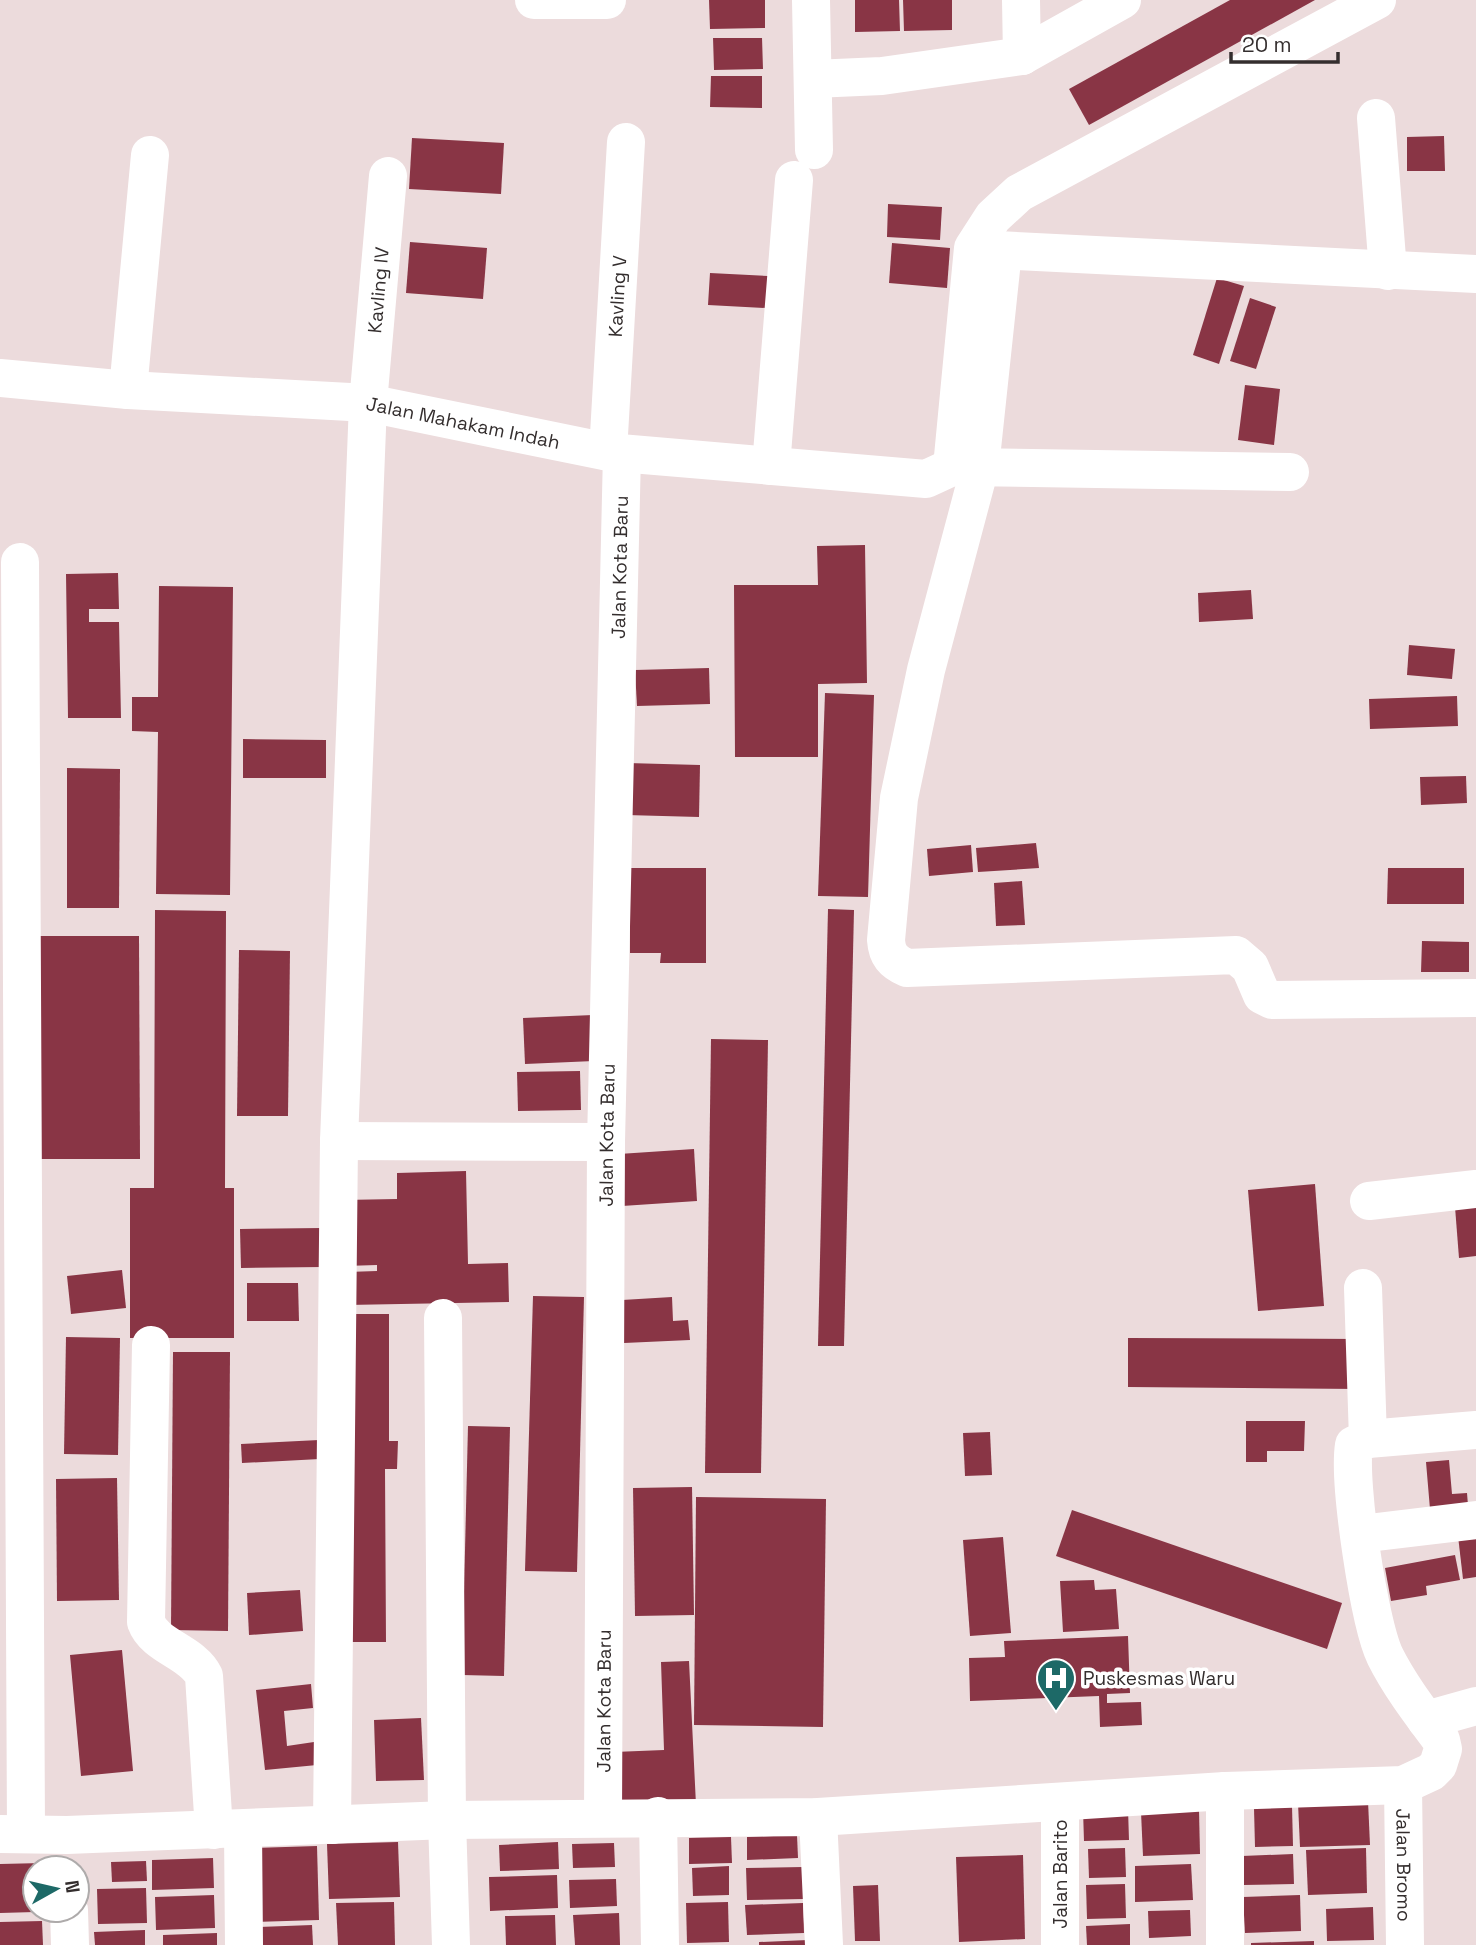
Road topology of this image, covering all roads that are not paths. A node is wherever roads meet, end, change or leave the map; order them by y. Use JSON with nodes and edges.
{"nodes":[{"id":1,"x":534,"y":0,"type":"edge"},
{"id":2,"x":811,"y":0,"type":"edge"},
{"id":3,"x":1021,"y":0,"type":"edge"},
{"id":4,"x":1122,"y":0,"type":"edge"},
{"id":5,"x":1377,"y":0,"type":"edge"},
{"id":6,"x":607,"y":1,"type":"edge"},
{"id":7,"x":1022,"y":56,"type":"junction"},
{"id":8,"x":813,"y":79,"type":"junction"},
{"id":9,"x":1376,"y":118,"type":"dead end"},
{"id":10,"x":626,"y":142,"type":"dead end"},
{"id":11,"x":150,"y":155,"type":"dead end"},
{"id":12,"x":388,"y":176,"type":"dead end"},
{"id":13,"x":988,"y":250,"type":"junction"},
{"id":14,"x":1388,"y":271,"type":"junction"},
{"id":15,"x":1476,"y":274,"type":"edge"},
{"id":16,"x":0,"y":378,"type":"edge"},
{"id":17,"x":128,"y":390,"type":"junction"},
{"id":18,"x":368,"y":403,"type":"junction"},
{"id":19,"x":615,"y":452,"type":"junction"},
{"id":20,"x":771,"y":466,"type":"junction"},
{"id":21,"x":959,"y":469,"type":"junction"},
{"id":22,"x":1290,"y":472,"type":"dead end"},
{"id":23,"x":20,"y":562,"type":"dead end"},
{"id":24,"x":1476,"y":998,"type":"edge"},
{"id":25,"x":339,"y":1141,"type":"junction"},
{"id":26,"x":606,"y":1142,"type":"junction"},
{"id":27,"x":1476,"y":1189,"type":"edge"},
{"id":28,"x":1369,"y":1201,"type":"dead end"},
{"id":29,"x":1363,"y":1288,"type":"dead end"},
{"id":30,"x":443,"y":1318,"type":"dead end"},
{"id":31,"x":151,"y":1345,"type":"dead end"},
{"id":32,"x":1476,"y":1430,"type":"edge"},
{"id":33,"x":1368,"y":1438,"type":"junction"},
{"id":34,"x":1476,"y":1520,"type":"edge"},
{"id":35,"x":1360,"y":1534,"type":"junction"},
{"id":36,"x":1476,"y":1706,"type":"edge"},
{"id":37,"x":1426,"y":1720,"type":"junction"},
{"id":38,"x":1403,"y":1785,"type":"junction"},
{"id":39,"x":1225,"y":1791,"type":"junction"},
{"id":40,"x":1060,"y":1802,"type":"junction"},
{"id":41,"x":658,"y":1816,"type":"junction"},
{"id":42,"x":818,"y":1816,"type":"junction"},
{"id":43,"x":603,"y":1817,"type":"junction"},
{"id":44,"x":447,"y":1820,"type":"junction"},
{"id":45,"x":332,"y":1825,"type":"junction"},
{"id":46,"x":228,"y":1829,"type":"junction"},
{"id":47,"x":13,"y":1833,"type":"edge"},
{"id":48,"x":67,"y":1851,"type":"edge"},
{"id":49,"x":69,"y":1924,"type":"edge"},
{"id":50,"x":70,"y":1945,"type":"edge"},
{"id":51,"x":244,"y":1945,"type":"edge"},
{"id":52,"x":451,"y":1945,"type":"edge"},
{"id":53,"x":660,"y":1945,"type":"edge"},
{"id":54,"x":824,"y":1945,"type":"edge"},
{"id":55,"x":1060,"y":1945,"type":"edge"},
{"id":56,"x":1225,"y":1945,"type":"edge"},
{"id":57,"x":1405,"y":1945,"type":"edge"}],
"edges":[{"from":1,"to":6,"type":"street"},
{"from":2,"to":8,"type":"street"},
{"from":3,"to":7,"type":"street"},
{"from":4,"to":7,"type":"street"},
{"from":5,"to":13,"type":"street"},
{"from":7,"to":8,"type":"street"},
{"from":8,"to":20,"type":"street"},
{"from":9,"to":14,"type":"street"},
{"from":10,"to":19,"type":"street","name":"Kavling V"},
{"from":11,"to":17,"type":"street"},
{"from":12,"to":18,"type":"street","name":"Kavling IV"},
{"from":13,"to":14,"type":"street"},
{"from":13,"to":21,"type":"street"},
{"from":14,"to":15,"type":"street"},
{"from":16,"to":17,"type":"street","name":"Jalan Mahakam Indah"},
{"from":17,"to":18,"type":"street","name":"Jalan Mahakam Indah"},
{"from":18,"to":19,"type":"street","name":"Jalan Mahakam Indah"},
{"from":18,"to":25,"type":"street","name":"Kavling IV"},
{"from":19,"to":20,"type":"street","name":"Jalan Mahakam Indah"},
{"from":19,"to":26,"type":"street","name":"Jalan Kota Baru"},
{"from":20,"to":21,"type":"street","name":"Jalan Mahakam Indah"},
{"from":21,"to":22,"type":"street","name":"Jalan Mahakam Indah"},
{"from":21,"to":24,"type":"street"},
{"from":23,"to":47,"type":"street"},
{"from":25,"to":26,"type":"street"},
{"from":25,"to":45,"type":"street","name":"Kavling IV"},
{"from":26,"to":43,"type":"street","name":"Jalan Kota Baru"},
{"from":27,"to":28,"type":"street"},
{"from":29,"to":33,"type":"street"},
{"from":30,"to":44,"type":"street"},
{"from":31,"to":46,"type":"street"},
{"from":32,"to":33,"type":"street"},
{"from":33,"to":35,"type":"street"},
{"from":34,"to":35,"type":"street"},
{"from":35,"to":37,"type":"street"},
{"from":36,"to":37,"type":"street"},
{"from":37,"to":38,"type":"street"},
{"from":38,"to":39,"type":"street"},
{"from":38,"to":57,"type":"street","name":"Jalan Bromo"},
{"from":39,"to":40,"type":"street"},
{"from":39,"to":56,"type":"street"},
{"from":40,"to":42,"type":"street"},
{"from":40,"to":55,"type":"street","name":"Jalan Barito"},
{"from":41,"to":42,"type":"street"},
{"from":41,"to":43,"type":"street"},
{"from":41,"to":53,"type":"street"},
{"from":42,"to":54,"type":"street"},
{"from":43,"to":44,"type":"street"},
{"from":44,"to":45,"type":"street"},
{"from":44,"to":52,"type":"street"},
{"from":45,"to":46,"type":"street"},
{"from":46,"to":48,"type":"street"},
{"from":46,"to":51,"type":"street"},
{"from":47,"to":48,"type":"street"},
{"from":49,"to":50,"type":"street"}]}
